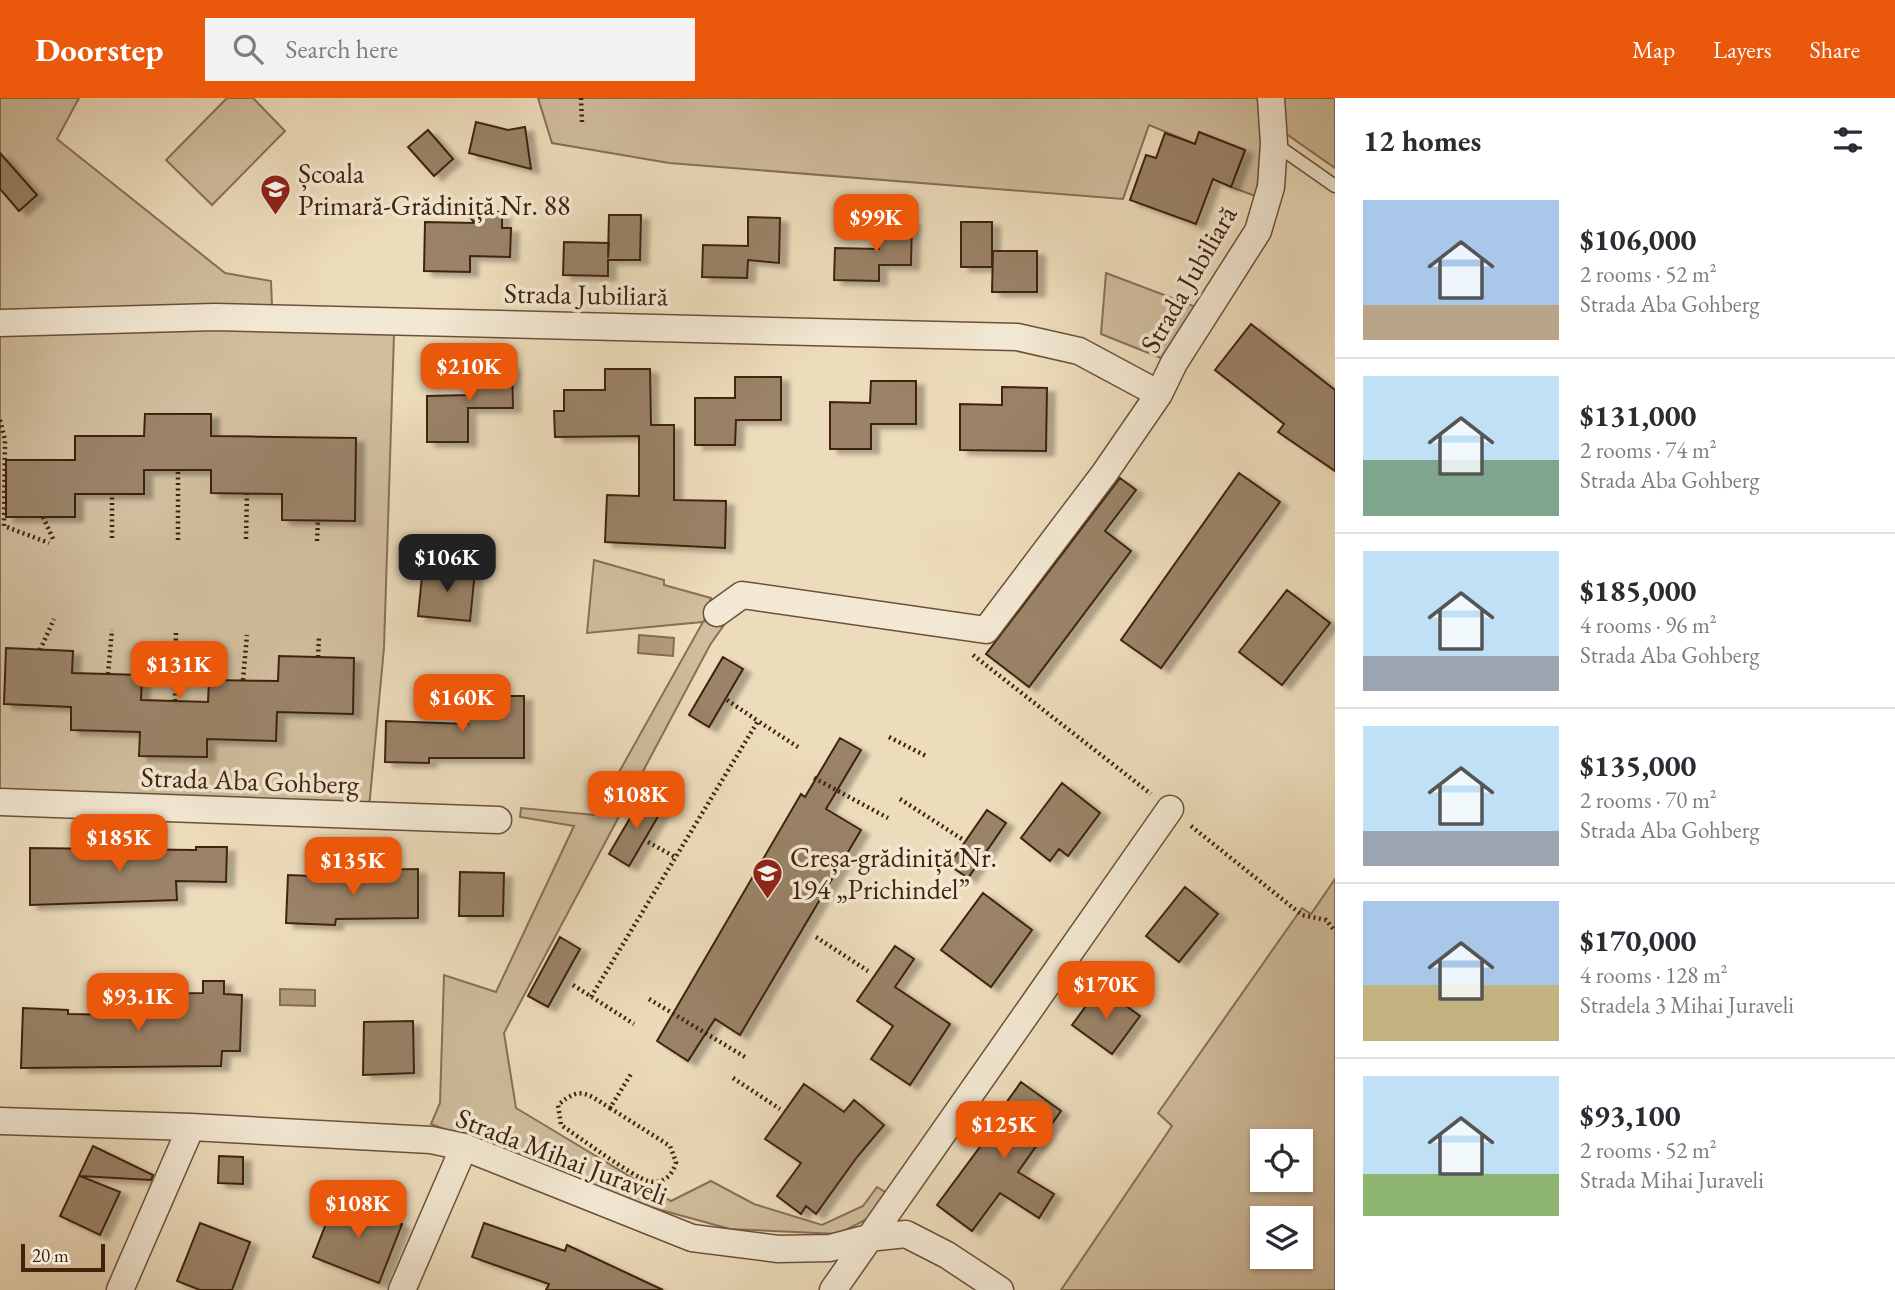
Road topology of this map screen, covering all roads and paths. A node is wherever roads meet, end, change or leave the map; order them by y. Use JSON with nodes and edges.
{"nodes":[{"id":1,"x":581,"y":98,"type":"edge"},
{"id":2,"x":1271,"y":98,"type":"edge"},
{"id":3,"x":582,"y":123,"type":"dead end"},
{"id":4,"x":1274,"y":143,"type":"junction"},
{"id":5,"x":1335,"y":186,"type":"edge"},
{"id":6,"x":0,"y":323,"type":"edge"},
{"id":7,"x":1159,"y":394,"type":"junction"},
{"id":8,"x":0,"y":420,"type":"edge"},
{"id":9,"x":1,"y":429,"type":"edge"},
{"id":10,"x":178,"y":470,"type":"dead end"},
{"id":11,"x":112,"y":494,"type":"dead end"},
{"id":12,"x":247,"y":494,"type":"dead end"},
{"id":13,"x":43,"y":517,"type":"dead end"},
{"id":14,"x":318,"y":520,"type":"dead end"},
{"id":15,"x":112,"y":538,"type":"dead end"},
{"id":16,"x":178,"y":540,"type":"dead end"},
{"id":17,"x":246,"y":540,"type":"dead end"},
{"id":18,"x":317,"y":541,"type":"dead end"},
{"id":19,"x":717,"y":613,"type":"dead end"},
{"id":20,"x":54,"y":619,"type":"dead end"},
{"id":21,"x":112,"y":630,"type":"dead end"},
{"id":22,"x":176,"y":632,"type":"dead end"},
{"id":23,"x":247,"y":635,"type":"dead end"},
{"id":24,"x":319,"y":637,"type":"dead end"},
{"id":25,"x":40,"y":650,"type":"dead end"},
{"id":26,"x":970,"y":652,"type":"dead end"},
{"id":27,"x":318,"y":657,"type":"dead end"},
{"id":28,"x":108,"y":674,"type":"dead end"},
{"id":29,"x":243,"y":680,"type":"dead end"},
{"id":30,"x":727,"y":700,"type":"dead end"},
{"id":31,"x":175,"y":701,"type":"dead end"},
{"id":32,"x":758,"y":721,"type":"junction"},
{"id":33,"x":889,"y":737,"type":"dead end"},
{"id":34,"x":798,"y":747,"type":"dead end"},
{"id":35,"x":926,"y":756,"type":"dead end"},
{"id":36,"x":814,"y":778,"type":"dead end"},
{"id":37,"x":900,"y":799,"type":"dead end"},
{"id":38,"x":0,"y":802,"type":"edge"},
{"id":39,"x":1170,"y":809,"type":"junction"},
{"id":40,"x":888,"y":818,"type":"dead end"},
{"id":41,"x":498,"y":820,"type":"dead end"},
{"id":42,"x":962,"y":839,"type":"dead end"},
{"id":43,"x":648,"y":842,"type":"dead end"},
{"id":44,"x":675,"y":857,"type":"junction"},
{"id":45,"x":1335,"y":930,"type":"edge"},
{"id":46,"x":816,"y":937,"type":"dead end"},
{"id":47,"x":868,"y":971,"type":"dead end"},
{"id":48,"x":573,"y":985,"type":"dead end"},
{"id":49,"x":591,"y":997,"type":"junction"},
{"id":50,"x":649,"y":999,"type":"dead end"},
{"id":51,"x":634,"y":1024,"type":"dead end"},
{"id":52,"x":745,"y":1058,"type":"dead end"},
{"id":53,"x":631,"y":1074,"type":"dead end"},
{"id":54,"x":733,"y":1078,"type":"dead end"},
{"id":55,"x":610,"y":1108,"type":"junction"},
{"id":56,"x":780,"y":1110,"type":"dead end"},
{"id":57,"x":0,"y":1121,"type":"edge"},
{"id":58,"x":191,"y":1127,"type":"junction"},
{"id":59,"x":464,"y":1147,"type":"junction"},
{"id":60,"x":868,"y":1238,"type":"junction"},
{"id":61,"x":120,"y":1290,"type":"edge"},
{"id":62,"x":402,"y":1290,"type":"edge"},
{"id":63,"x":832,"y":1290,"type":"edge"},
{"id":64,"x":1000,"y":1290,"type":"edge"}],
"edges":[{"from":1,"to":3,"type":"path"},
{"from":2,"to":4,"type":"street","name":"Strada Jubiliară"},
{"from":4,"to":5,"type":"lane"},
{"from":4,"to":7,"type":"street","name":"Strada Jubiliară"},
{"from":6,"to":7,"type":"street","name":"Strada Jubiliară"},
{"from":7,"to":19,"type":"street","name":"Strada Jubiliară"},
{"from":8,"to":9,"type":"path"},
{"from":9,"to":13,"type":"path"},
{"from":10,"to":16,"type":"path"},
{"from":11,"to":15,"type":"path"},
{"from":12,"to":17,"type":"path"},
{"from":14,"to":18,"type":"path"},
{"from":20,"to":25,"type":"path"},
{"from":21,"to":28,"type":"path"},
{"from":22,"to":31,"type":"path"},
{"from":23,"to":29,"type":"path"},
{"from":24,"to":27,"type":"path"},
{"from":26,"to":39,"type":"path"},
{"from":30,"to":32,"type":"path"},
{"from":32,"to":34,"type":"path"},
{"from":32,"to":44,"type":"path"},
{"from":33,"to":35,"type":"path"},
{"from":36,"to":40,"type":"path"},
{"from":37,"to":42,"type":"path"},
{"from":38,"to":41,"type":"street","name":"Strada Aba Gohberg"},
{"from":39,"to":45,"type":"path"},
{"from":39,"to":60,"type":"street"},
{"from":43,"to":44,"type":"path"},
{"from":44,"to":49,"type":"path"},
{"from":46,"to":47,"type":"path"},
{"from":48,"to":49,"type":"path"},
{"from":49,"to":51,"type":"path"},
{"from":50,"to":52,"type":"path"},
{"from":53,"to":55,"type":"path"},
{"from":54,"to":56,"type":"path"},
{"from":55,"to":55,"type":"path"},
{"from":57,"to":58,"type":"street","name":"Strada Mihai Juraveli"},
{"from":58,"to":59,"type":"street","name":"Strada Mihai Juraveli"},
{"from":58,"to":61,"type":"street"},
{"from":59,"to":60,"type":"street","name":"Strada Mihai Juraveli"},
{"from":59,"to":62,"type":"street"},
{"from":60,"to":63,"type":"street"},
{"from":60,"to":64,"type":"street","name":"Strada Mihai Juraveli"}]}
